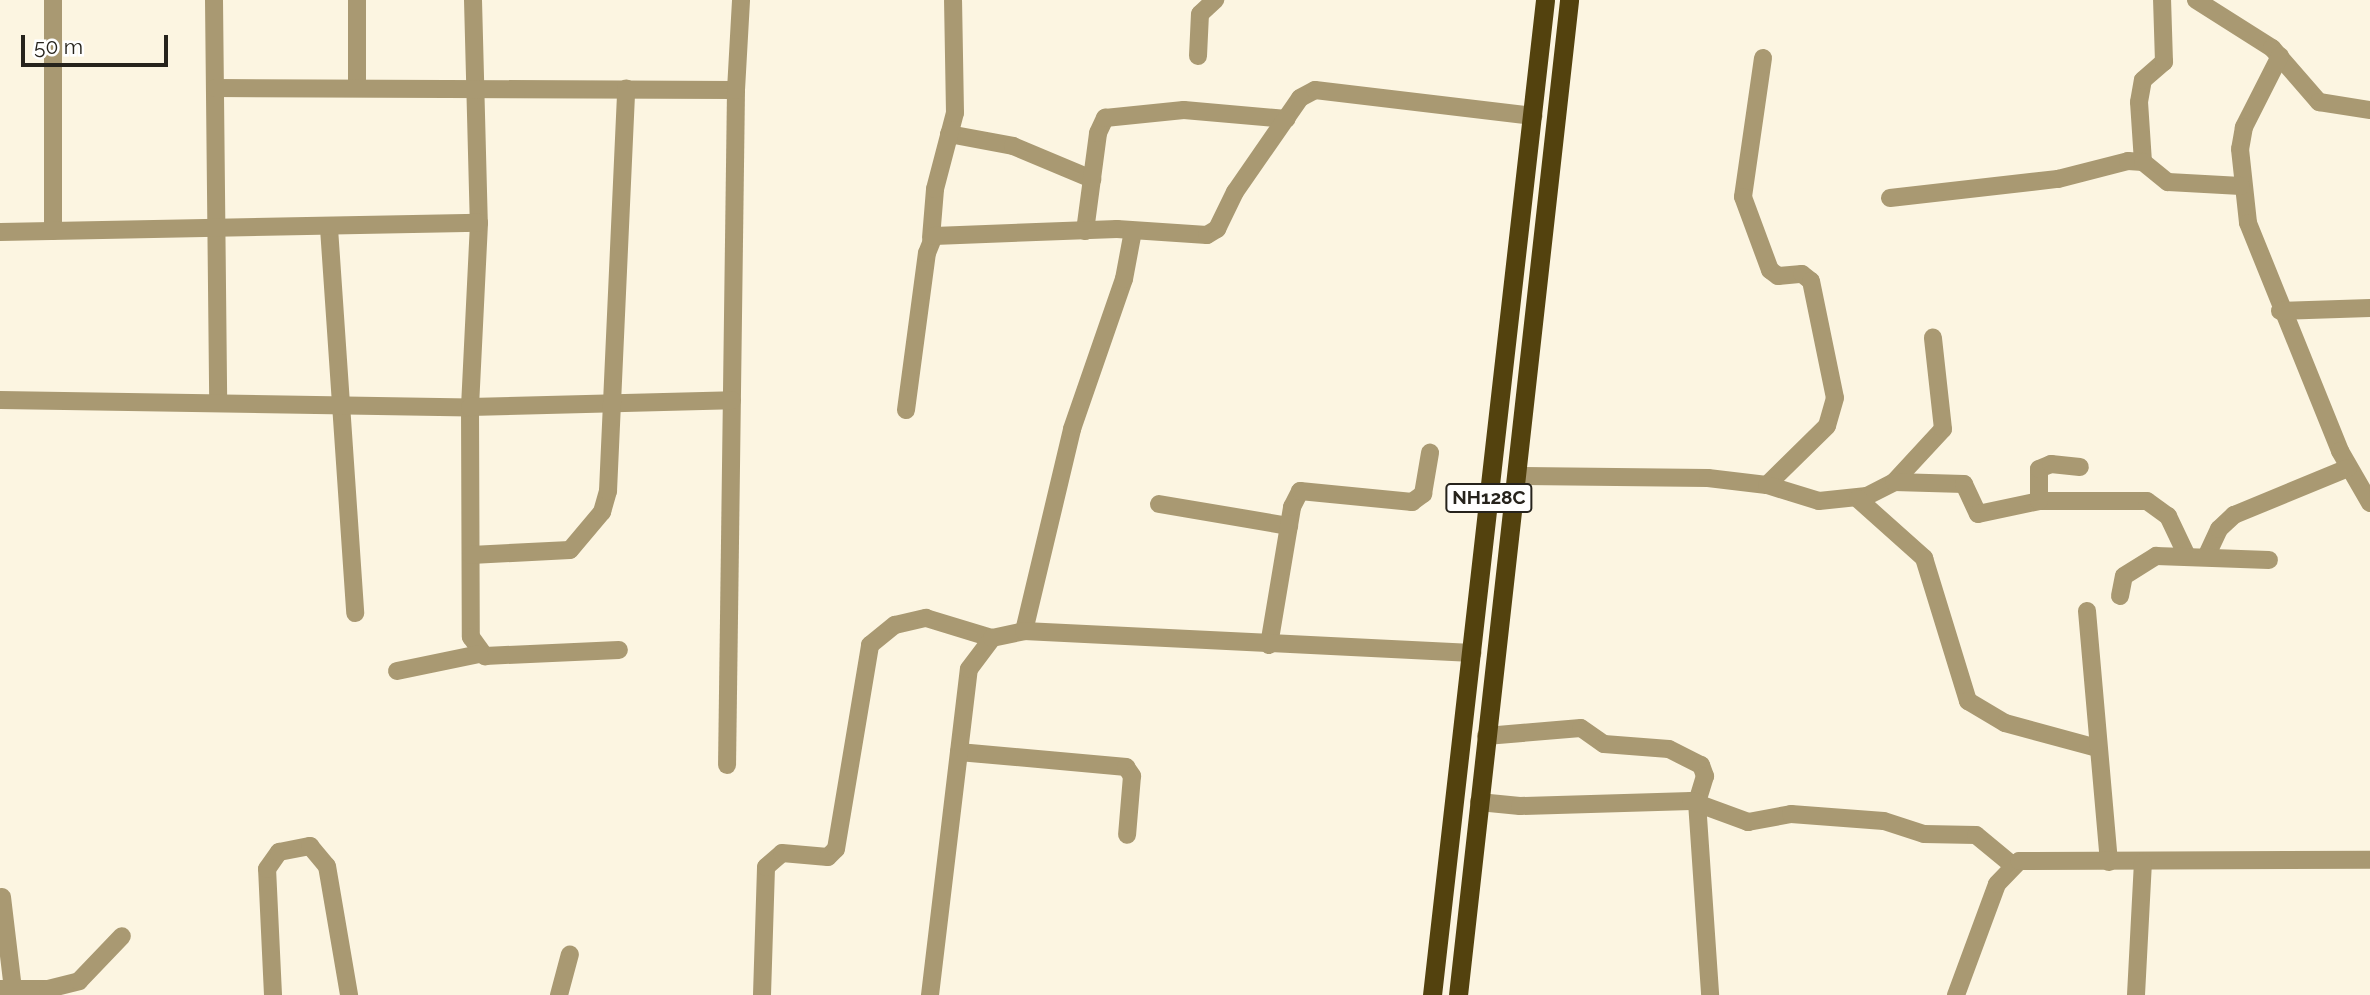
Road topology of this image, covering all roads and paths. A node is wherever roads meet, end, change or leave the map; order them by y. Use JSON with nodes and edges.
{"nodes":[{"id":1,"x":53,"y":0,"type":"edge"},
{"id":2,"x":214,"y":0,"type":"edge"},
{"id":3,"x":357,"y":0,"type":"edge"},
{"id":4,"x":473,"y":0,"type":"edge"},
{"id":5,"x":741,"y":0,"type":"edge"},
{"id":6,"x":1215,"y":0,"type":"edge"},
{"id":7,"x":1545,"y":0,"type":"edge"},
{"id":8,"x":1569,"y":0,"type":"edge"},
{"id":9,"x":2162,"y":0,"type":"edge"},
{"id":10,"x":2196,"y":0,"type":"edge"},
{"id":11,"x":953,"y":1,"type":"edge"},
{"id":12,"x":1198,"y":56,"type":"dead end"},
{"id":13,"x":2280,"y":56,"type":"junction"},
{"id":14,"x":1763,"y":58,"type":"dead end"},
{"id":15,"x":215,"y":88,"type":"junction"},
{"id":16,"x":358,"y":88,"type":"junction"},
{"id":17,"x":626,"y":88,"type":"junction"},
{"id":18,"x":472,"y":89,"type":"junction"},
{"id":19,"x":736,"y":90,"type":"junction"},
{"id":20,"x":2370,"y":110,"type":"edge"},
{"id":21,"x":1532,"y":116,"type":"junction"},
{"id":22,"x":1287,"y":119,"type":"junction"},
{"id":23,"x":949,"y":134,"type":"junction"},
{"id":24,"x":2143,"y":162,"type":"junction"},
{"id":25,"x":1091,"y":179,"type":"junction"},
{"id":26,"x":2241,"y":186,"type":"junction"},
{"id":27,"x":1890,"y":198,"type":"dead end"},
{"id":28,"x":479,"y":223,"type":"junction"},
{"id":29,"x":329,"y":228,"type":"junction"},
{"id":30,"x":216,"y":229,"type":"junction"},
{"id":31,"x":1133,"y":230,"type":"junction"},
{"id":32,"x":53,"y":231,"type":"junction"},
{"id":33,"x":1085,"y":231,"type":"junction"},
{"id":34,"x":0,"y":232,"type":"edge"},
{"id":35,"x":930,"y":239,"type":"junction"},
{"id":36,"x":2370,"y":308,"type":"edge"},
{"id":37,"x":2280,"y":311,"type":"junction"},
{"id":38,"x":1933,"y":338,"type":"dead end"},
{"id":39,"x":0,"y":400,"type":"edge"},
{"id":40,"x":218,"y":400,"type":"junction"},
{"id":41,"x":732,"y":400,"type":"junction"},
{"id":42,"x":338,"y":405,"type":"junction"},
{"id":43,"x":470,"y":407,"type":"junction"},
{"id":44,"x":610,"y":407,"type":"junction"},
{"id":45,"x":906,"y":410,"type":"dead end"},
{"id":46,"x":1430,"y":453,"type":"dead end"},
{"id":47,"x":2080,"y":467,"type":"dead end"},
{"id":48,"x":2348,"y":468,"type":"junction"},
{"id":49,"x":1517,"y":476,"type":"junction"},
{"id":50,"x":1894,"y":482,"type":"junction"},
{"id":51,"x":1767,"y":485,"type":"junction"},
{"id":52,"x":1858,"y":499,"type":"junction"},
{"id":53,"x":2039,"y":501,"type":"junction"},
{"id":54,"x":2370,"y":503,"type":"edge"},
{"id":55,"x":1159,"y":504,"type":"dead end"},
{"id":56,"x":1289,"y":526,"type":"junction"},
{"id":57,"x":471,"y":555,"type":"junction"},
{"id":58,"x":2187,"y":555,"type":"junction"},
{"id":59,"x":2206,"y":557,"type":"junction"},
{"id":60,"x":2269,"y":560,"type":"dead end"},
{"id":61,"x":2120,"y":596,"type":"dead end"},
{"id":62,"x":2087,"y":611,"type":"dead end"},
{"id":63,"x":355,"y":613,"type":"dead end"},
{"id":64,"x":1024,"y":631,"type":"junction"},
{"id":65,"x":992,"y":638,"type":"junction"},
{"id":66,"x":1269,"y":645,"type":"junction"},
{"id":67,"x":619,"y":650,"type":"dead end"},
{"id":68,"x":1472,"y":653,"type":"junction"},
{"id":69,"x":479,"y":654,"type":"junction"},
{"id":70,"x":397,"y":671,"type":"dead end"},
{"id":71,"x":1486,"y":736,"type":"junction"},
{"id":72,"x":2097,"y":748,"type":"junction"},
{"id":73,"x":959,"y":752,"type":"junction"},
{"id":74,"x":727,"y":765,"type":"dead end"},
{"id":75,"x":1479,"y":802,"type":"junction"},
{"id":76,"x":1697,"y":802,"type":"junction"},
{"id":77,"x":1127,"y":835,"type":"dead end"},
{"id":78,"x":2370,"y":859,"type":"edge"},
{"id":79,"x":2109,"y":862,"type":"junction"},
{"id":80,"x":2143,"y":862,"type":"junction"},
{"id":81,"x":2011,"y":864,"type":"junction"},
{"id":82,"x":2,"y":897,"type":"dead end"},
{"id":83,"x":122,"y":936,"type":"dead end"},
{"id":84,"x":570,"y":954,"type":"dead end"},
{"id":85,"x":7,"y":989,"type":"edge"},
{"id":86,"x":273,"y":995,"type":"edge"},
{"id":87,"x":349,"y":995,"type":"edge"},
{"id":88,"x":559,"y":995,"type":"edge"},
{"id":89,"x":762,"y":995,"type":"edge"},
{"id":90,"x":930,"y":995,"type":"edge"},
{"id":91,"x":1432,"y":995,"type":"edge"},
{"id":92,"x":1458,"y":995,"type":"edge"},
{"id":93,"x":1710,"y":995,"type":"edge"},
{"id":94,"x":1956,"y":995,"type":"edge"},
{"id":95,"x":2136,"y":995,"type":"edge"}],
"edges":[{"from":1,"to":32,"type":"street"},
{"from":2,"to":15,"type":"street"},
{"from":3,"to":16,"type":"street"},
{"from":4,"to":18,"type":"street"},
{"from":5,"to":19,"type":"street"},
{"from":6,"to":12,"type":"street"},
{"from":7,"to":21,"type":"highway","number":"NH128C"},
{"from":8,"to":49,"type":"highway","number":"NH128C"},
{"from":9,"to":24,"type":"street"},
{"from":10,"to":13,"type":"street"},
{"from":11,"to":23,"type":"street"},
{"from":13,"to":20,"type":"street"},
{"from":13,"to":26,"type":"street"},
{"from":14,"to":51,"type":"street"},
{"from":15,"to":16,"type":"street"},
{"from":15,"to":30,"type":"street"},
{"from":16,"to":18,"type":"street"},
{"from":17,"to":18,"type":"street"},
{"from":17,"to":19,"type":"street"},
{"from":17,"to":44,"type":"street"},
{"from":18,"to":28,"type":"street"},
{"from":19,"to":41,"type":"street"},
{"from":21,"to":22,"type":"street"},
{"from":21,"to":68,"type":"highway","number":"NH128C"},
{"from":22,"to":25,"type":"street"},
{"from":22,"to":31,"type":"street"},
{"from":23,"to":25,"type":"street"},
{"from":23,"to":35,"type":"street"},
{"from":24,"to":26,"type":"street"},
{"from":24,"to":27,"type":"street"},
{"from":25,"to":33,"type":"street"},
{"from":26,"to":37,"type":"street"},
{"from":28,"to":29,"type":"street"},
{"from":28,"to":43,"type":"street"},
{"from":29,"to":30,"type":"street"},
{"from":29,"to":42,"type":"street"},
{"from":30,"to":32,"type":"street"},
{"from":30,"to":40,"type":"street"},
{"from":31,"to":33,"type":"street"},
{"from":31,"to":64,"type":"street"},
{"from":32,"to":34,"type":"street"},
{"from":33,"to":35,"type":"street"},
{"from":35,"to":45,"type":"street"},
{"from":36,"to":37,"type":"street"},
{"from":37,"to":48,"type":"street"},
{"from":38,"to":50,"type":"street"},
{"from":39,"to":40,"type":"street"},
{"from":40,"to":42,"type":"street"},
{"from":41,"to":44,"type":"street"},
{"from":41,"to":74,"type":"street"},
{"from":42,"to":43,"type":"street"},
{"from":42,"to":63,"type":"street"},
{"from":43,"to":44,"type":"street"},
{"from":43,"to":57,"type":"street"},
{"from":44,"to":57,"type":"street"},
{"from":46,"to":56,"type":"street"},
{"from":47,"to":53,"type":"street"},
{"from":48,"to":54,"type":"street"},
{"from":48,"to":59,"type":"street"},
{"from":49,"to":51,"type":"street"},
{"from":49,"to":71,"type":"highway","number":"NH128C"},
{"from":50,"to":52,"type":"street"},
{"from":50,"to":53,"type":"street"},
{"from":51,"to":52,"type":"street"},
{"from":52,"to":72,"type":"street"},
{"from":53,"to":58,"type":"street"},
{"from":55,"to":56,"type":"street"},
{"from":56,"to":66,"type":"street"},
{"from":57,"to":69,"type":"street"},
{"from":58,"to":59,"type":"street"},
{"from":58,"to":61,"type":"street"},
{"from":59,"to":60,"type":"street"},
{"from":62,"to":72,"type":"street"},
{"from":64,"to":65,"type":"street"},
{"from":64,"to":66,"type":"street"},
{"from":65,"to":73,"type":"street"},
{"from":65,"to":89,"type":"street"},
{"from":66,"to":68,"type":"street"},
{"from":67,"to":69,"type":"street"},
{"from":68,"to":91,"type":"highway","number":"NH128C"},
{"from":69,"to":70,"type":"street"},
{"from":71,"to":75,"type":"highway","number":"NH128C"},
{"from":71,"to":76,"type":"street"},
{"from":72,"to":79,"type":"street"},
{"from":73,"to":77,"type":"street"},
{"from":73,"to":90,"type":"street"},
{"from":75,"to":76,"type":"street"},
{"from":75,"to":92,"type":"highway","number":"NH128C"},
{"from":76,"to":81,"type":"street"},
{"from":76,"to":93,"type":"street"},
{"from":78,"to":80,"type":"street"},
{"from":79,"to":80,"type":"street"},
{"from":79,"to":81,"type":"street"},
{"from":80,"to":95,"type":"street"},
{"from":81,"to":94,"type":"street"},
{"from":82,"to":85,"type":"street"},
{"from":83,"to":85,"type":"street"},
{"from":84,"to":88,"type":"street"},
{"from":86,"to":87,"type":"street"}]}
